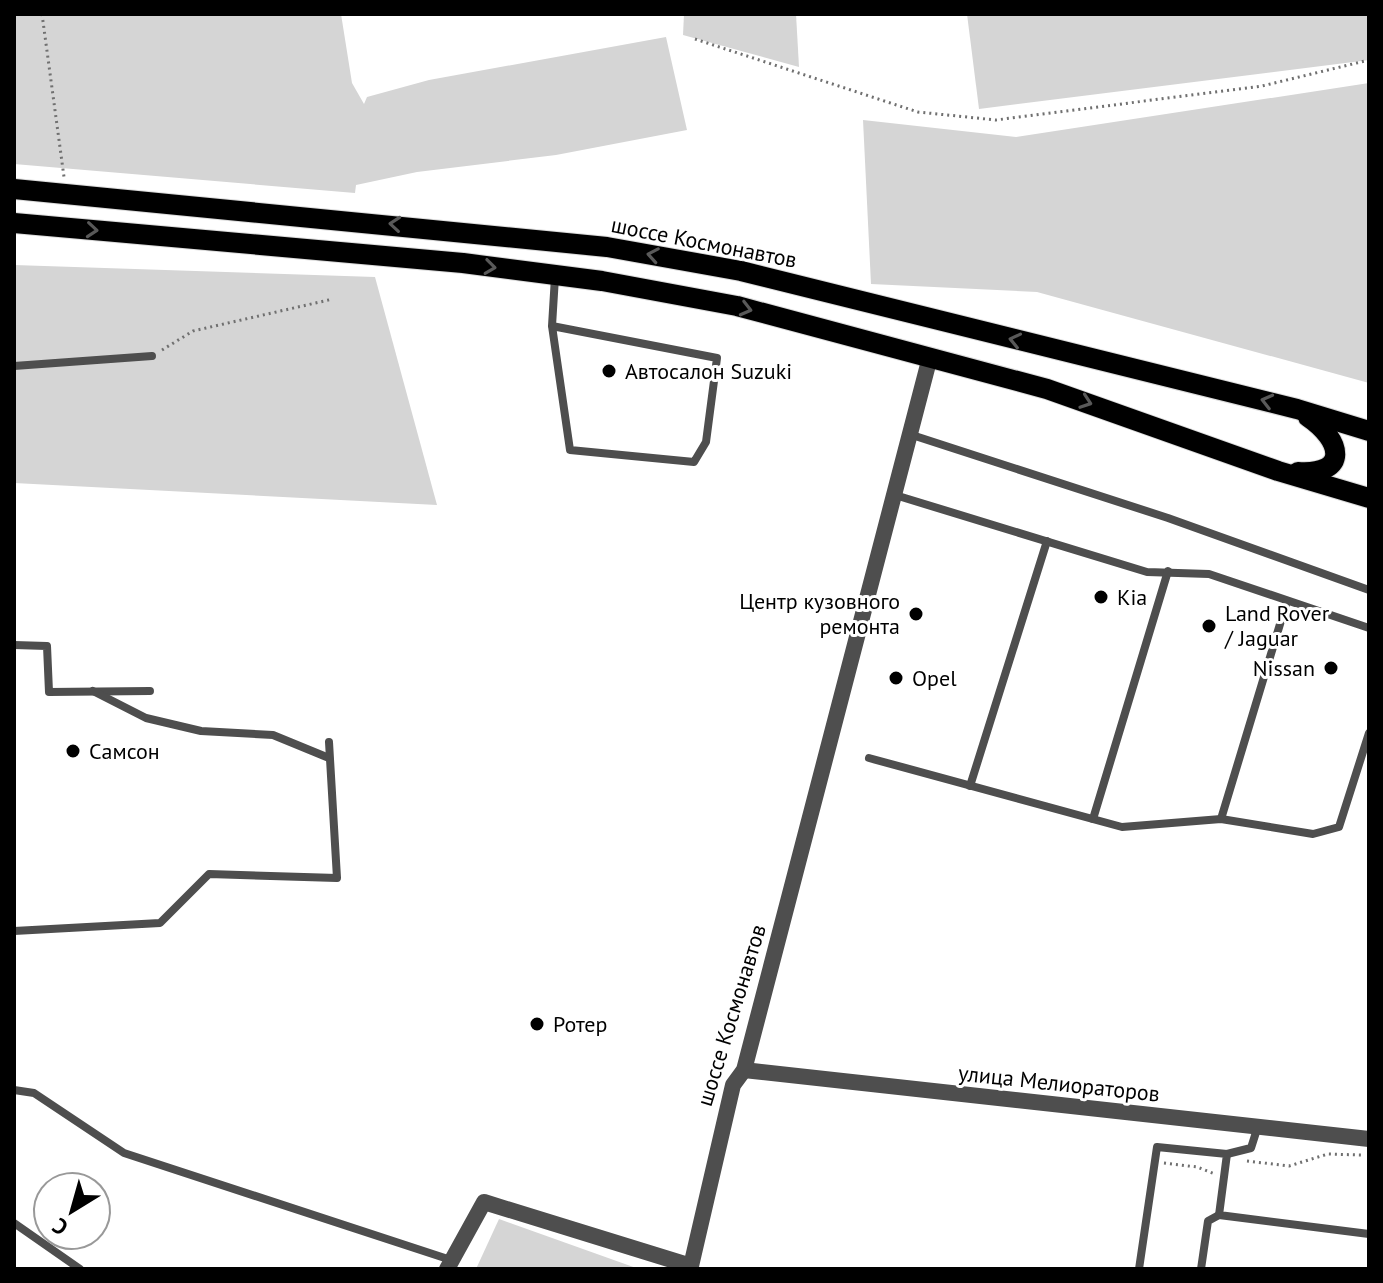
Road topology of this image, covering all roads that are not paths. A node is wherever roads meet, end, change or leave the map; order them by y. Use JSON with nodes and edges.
{"nodes":[{"id":1,"x":14,"y":189,"type":"edge"},
{"id":2,"x":17,"y":225,"type":"edge"},
{"id":3,"x":555,"y":275,"type":"junction"},
{"id":4,"x":552,"y":326,"type":"junction"},
{"id":5,"x":152,"y":356,"type":"road end"},
{"id":6,"x":930,"y":357,"type":"junction"},
{"id":7,"x":14,"y":366,"type":"edge"},
{"id":8,"x":1297,"y":409,"type":"junction"},
{"id":9,"x":1369,"y":431,"type":"edge"},
{"id":10,"x":912,"y":435,"type":"junction"},
{"id":11,"x":1278,"y":471,"type":"junction"},
{"id":12,"x":895,"y":495,"type":"junction"},
{"id":13,"x":1369,"y":498,"type":"edge"},
{"id":14,"x":1047,"y":541,"type":"junction"},
{"id":15,"x":1168,"y":571,"type":"junction"},
{"id":16,"x":1369,"y":590,"type":"edge"},
{"id":17,"x":1287,"y":601,"type":"junction"},
{"id":18,"x":1369,"y":628,"type":"edge"},
{"id":19,"x":14,"y":645,"type":"edge"},
{"id":20,"x":93,"y":691,"type":"junction"},
{"id":21,"x":150,"y":691,"type":"dead end"},
{"id":22,"x":1369,"y":733,"type":"edge"},
{"id":23,"x":329,"y":742,"type":"dead end"},
{"id":24,"x":329,"y":758,"type":"junction"},
{"id":25,"x":869,"y":758,"type":"dead end"},
{"id":26,"x":970,"y":786,"type":"junction"},
{"id":27,"x":1093,"y":819,"type":"junction"},
{"id":28,"x":1221,"y":819,"type":"junction"},
{"id":29,"x":14,"y":931,"type":"edge"},
{"id":30,"x":744,"y":1070,"type":"junction"},
{"id":31,"x":14,"y":1090,"type":"edge"},
{"id":32,"x":1259,"y":1125,"type":"junction"},
{"id":33,"x":1369,"y":1139,"type":"edge"},
{"id":34,"x":1227,"y":1154,"type":"junction"},
{"id":35,"x":1219,"y":1215,"type":"junction"},
{"id":36,"x":14,"y":1223,"type":"edge"},
{"id":37,"x":1369,"y":1234,"type":"edge"},
{"id":38,"x":450,"y":1265,"type":"edge"},
{"id":39,"x":696,"y":1267,"type":"edge"},
{"id":40,"x":80,"y":1269,"type":"edge"},
{"id":41,"x":1139,"y":1269,"type":"edge"},
{"id":42,"x":1201,"y":1269,"type":"edge"}],
"edges":[{"from":8,"to":1,"type":"main road","name":"шоссе Космонавтов","one_way":true},
{"from":2,"to":3,"type":"main road","one_way":true},
{"from":3,"to":4,"type":"lane"},
{"from":3,"to":6,"type":"main road","one_way":true},
{"from":4,"to":4,"type":"lane"},
{"from":5,"to":7,"type":"lane"},
{"from":6,"to":10,"type":"street","name":"шоссе Космонавтов"},
{"from":6,"to":11,"type":"main road","one_way":true},
{"from":8,"to":9,"type":"main road","name":"шоссе Космонавтов"},
{"from":8,"to":11,"type":"main road"},
{"from":10,"to":12,"type":"street","name":"шоссе Космонавтов"},
{"from":10,"to":16,"type":"lane"},
{"from":11,"to":13,"type":"main road"},
{"from":12,"to":14,"type":"lane"},
{"from":12,"to":30,"type":"street","name":"шоссе Космонавтов"},
{"from":14,"to":15,"type":"lane"},
{"from":14,"to":26,"type":"lane"},
{"from":15,"to":17,"type":"lane"},
{"from":15,"to":27,"type":"lane"},
{"from":17,"to":18,"type":"lane"},
{"from":17,"to":28,"type":"lane"},
{"from":19,"to":20,"type":"lane"},
{"from":20,"to":21,"type":"lane"},
{"from":20,"to":24,"type":"lane"},
{"from":22,"to":28,"type":"lane"},
{"from":23,"to":24,"type":"lane"},
{"from":24,"to":29,"type":"lane"},
{"from":25,"to":26,"type":"lane"},
{"from":26,"to":27,"type":"lane"},
{"from":27,"to":28,"type":"lane"},
{"from":30,"to":32,"type":"street","name":"улица Мелиораторов"},
{"from":30,"to":39,"type":"street","name":"шоссе Космонавтов"},
{"from":31,"to":38,"type":"lane"},
{"from":32,"to":33,"type":"street","name":"улица Мелиораторов"},
{"from":32,"to":34,"type":"lane"},
{"from":34,"to":35,"type":"lane"},
{"from":34,"to":41,"type":"lane"},
{"from":35,"to":37,"type":"lane"},
{"from":35,"to":42,"type":"lane"},
{"from":36,"to":40,"type":"lane"},
{"from":38,"to":39,"type":"street","name":"шоссе Космонавтов"}]}
